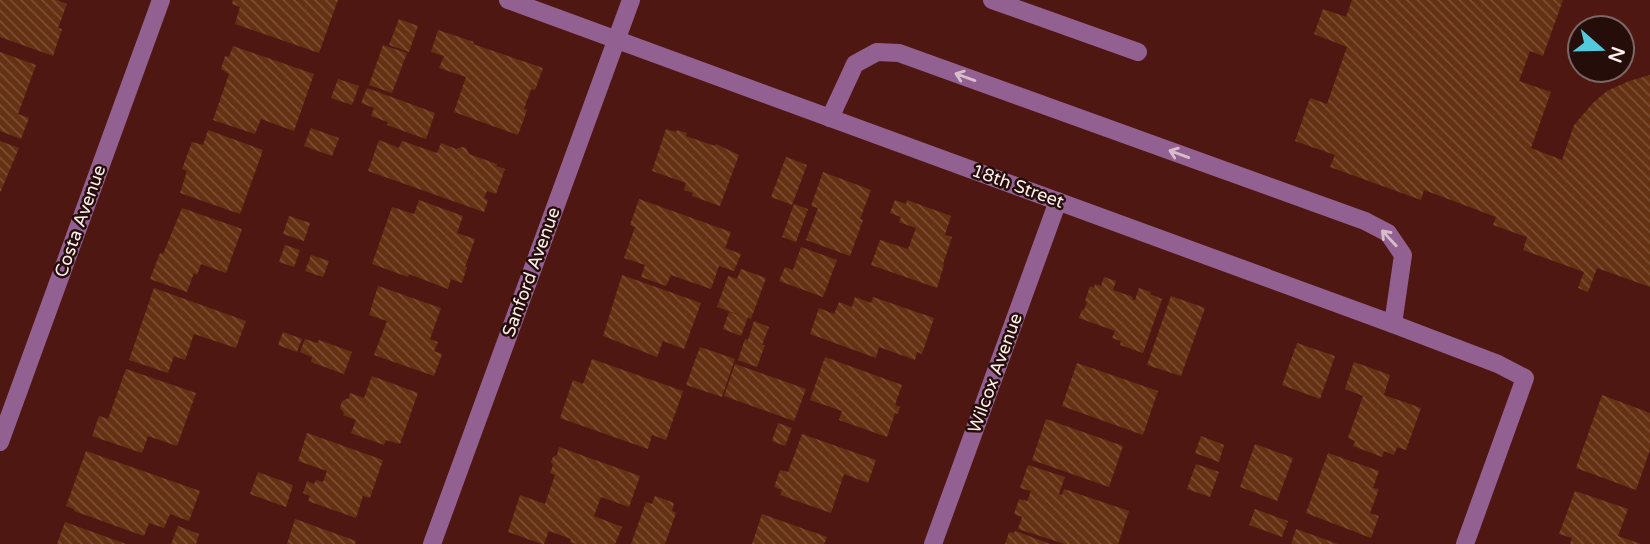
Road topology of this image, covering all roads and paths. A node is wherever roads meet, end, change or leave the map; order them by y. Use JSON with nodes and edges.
{"nodes":[{"id":1,"x":161,"y":0,"type":"edge"},
{"id":2,"x":508,"y":0,"type":"edge"},
{"id":3,"x":631,"y":0,"type":"edge"},
{"id":4,"x":992,"y":0,"type":"edge"},
{"id":5,"x":617,"y":39,"type":"junction"},
{"id":6,"x":1138,"y":52,"type":"dead end"},
{"id":7,"x":830,"y":118,"type":"junction"},
{"id":8,"x":1058,"y":201,"type":"junction"},
{"id":9,"x":1392,"y":324,"type":"junction"},
{"id":10,"x":0,"y":442,"type":"edge"},
{"id":11,"x":432,"y":544,"type":"edge"},
{"id":12,"x":933,"y":544,"type":"edge"},
{"id":13,"x":1465,"y":544,"type":"edge"}],
"edges":[{"from":1,"to":10,"type":"street","name":"Costa Avenue"},
{"from":2,"to":5,"type":"street","name":"18th Street"},
{"from":3,"to":5,"type":"street","name":"Sanford Avenue"},
{"from":4,"to":6,"type":"street"},
{"from":5,"to":7,"type":"street","name":"18th Street"},
{"from":5,"to":11,"type":"street","name":"Sanford Avenue"},
{"from":7,"to":8,"type":"street","name":"18th Street"},
{"from":9,"to":7,"type":"street","one_way":true},
{"from":8,"to":9,"type":"street","name":"18th Street"},
{"from":8,"to":12,"type":"street","name":"Wilcox Avenue"},
{"from":9,"to":13,"type":"street","name":"18th Street"}]}
